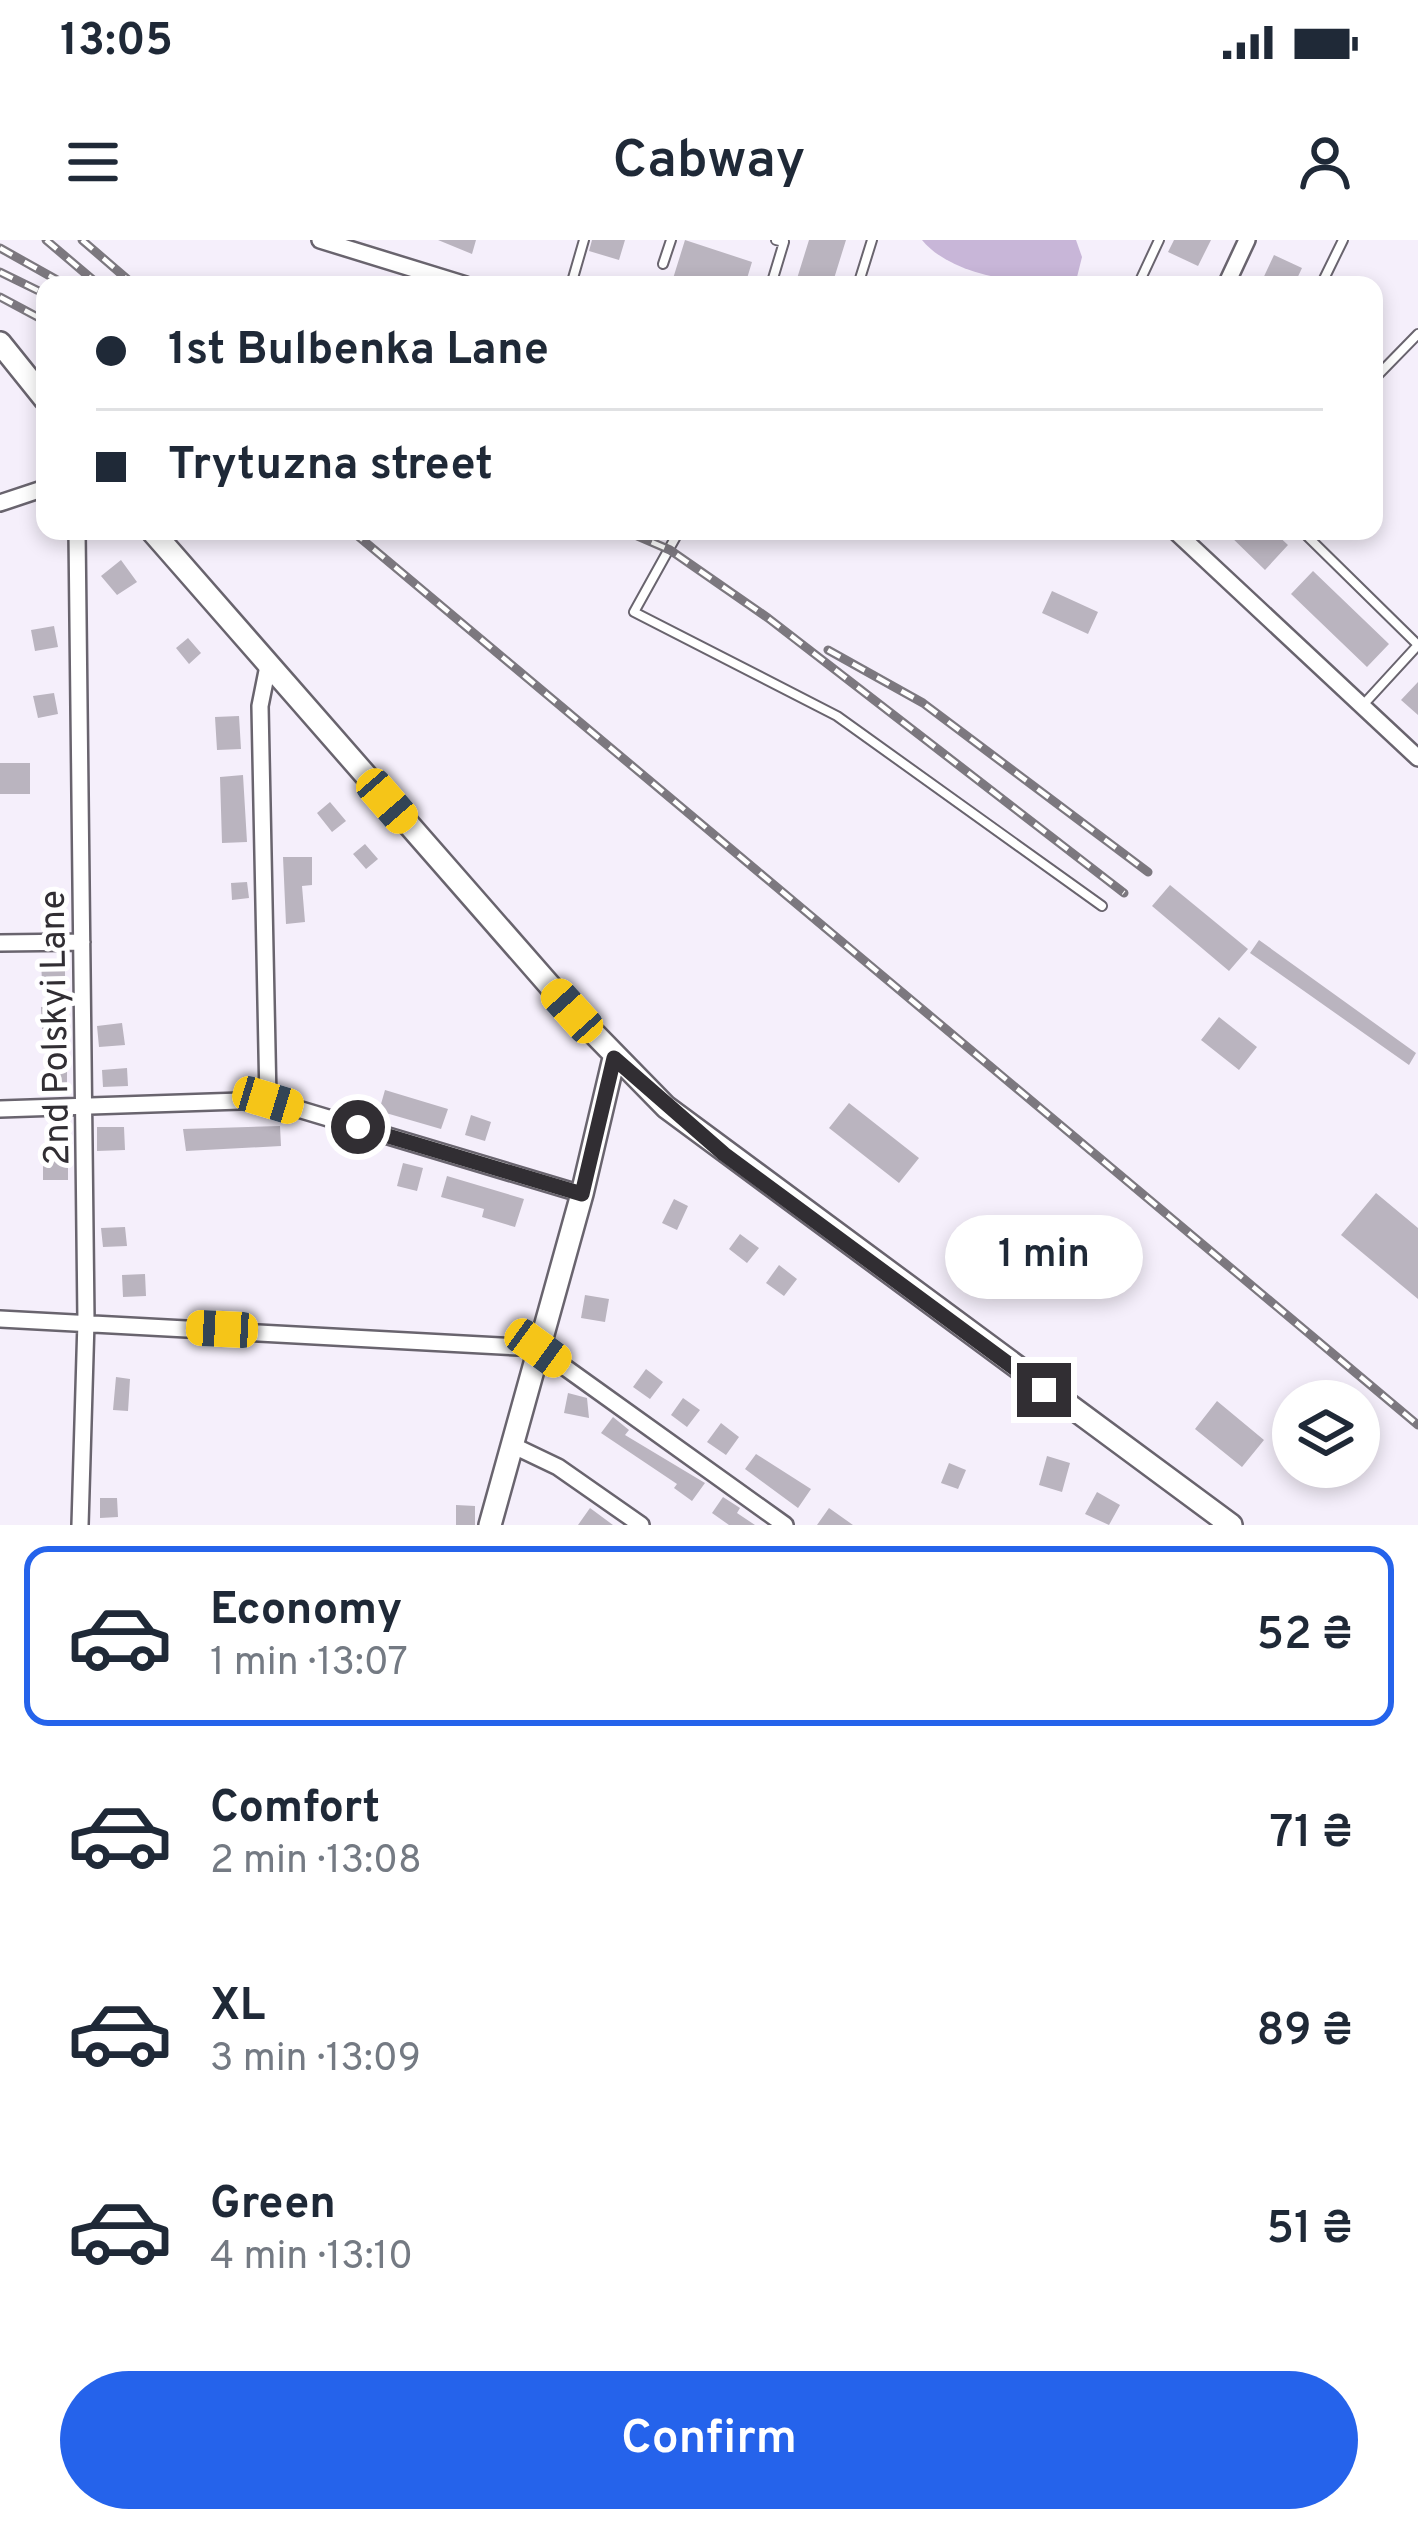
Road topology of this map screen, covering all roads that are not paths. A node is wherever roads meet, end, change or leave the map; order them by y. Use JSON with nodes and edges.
{"nodes":[{"id":1,"x":320,"y":240,"type":"edge"},
{"id":2,"x":584,"y":240,"type":"edge"},
{"id":3,"x":671,"y":240,"type":"edge"},
{"id":4,"x":776,"y":240,"type":"edge"},
{"id":5,"x":872,"y":240,"type":"edge"},
{"id":6,"x":1159,"y":240,"type":"edge"},
{"id":7,"x":1246,"y":240,"type":"edge"},
{"id":8,"x":1343,"y":240,"type":"edge"},
{"id":9,"x":357,"y":246,"type":"edge"},
{"id":10,"x":664,"y":264,"type":"dead end"},
{"id":11,"x":441,"y":276,"type":"edge"},
{"id":12,"x":574,"y":276,"type":"edge"},
{"id":13,"x":774,"y":276,"type":"edge"},
{"id":14,"x":861,"y":276,"type":"edge"},
{"id":15,"x":1142,"y":276,"type":"edge"},
{"id":16,"x":1230,"y":276,"type":"edge"},
{"id":17,"x":1325,"y":276,"type":"edge"},
{"id":18,"x":1418,"y":334,"type":"edge"},
{"id":19,"x":0,"y":343,"type":"edge"},
{"id":20,"x":1383,"y":370,"type":"edge"},
{"id":21,"x":36,"y":388,"type":"edge"},
{"id":22,"x":36,"y":491,"type":"edge"},
{"id":23,"x":0,"y":502,"type":"edge"},
{"id":24,"x":76,"y":540,"type":"edge"},
{"id":25,"x":160,"y":540,"type":"edge"},
{"id":26,"x":674,"y":540,"type":"edge"},
{"id":27,"x":1185,"y":540,"type":"edge"},
{"id":28,"x":1310,"y":540,"type":"edge"},
{"id":29,"x":1418,"y":645,"type":"edge"},
{"id":30,"x":268,"y":666,"type":"junction"},
{"id":31,"x":1363,"y":705,"type":"junction"},
{"id":32,"x":1418,"y":758,"type":"edge"},
{"id":33,"x":1102,"y":907,"type":"dead end"},
{"id":34,"x":82,"y":942,"type":"junction"},
{"id":35,"x":0,"y":944,"type":"edge"},
{"id":36,"x":614,"y":1058,"type":"junction"},
{"id":37,"x":268,"y":1100,"type":"junction"},
{"id":38,"x":84,"y":1108,"type":"junction"},
{"id":39,"x":0,"y":1109,"type":"edge"},
{"id":40,"x":582,"y":1194,"type":"junction"},
{"id":41,"x":0,"y":1319,"type":"edge"},
{"id":42,"x":86,"y":1321,"type":"junction"},
{"id":43,"x":538,"y":1348,"type":"junction"},
{"id":44,"x":512,"y":1444,"type":"junction"},
{"id":45,"x":80,"y":1525,"type":"edge"},
{"id":46,"x":490,"y":1525,"type":"edge"},
{"id":47,"x":641,"y":1525,"type":"edge"},
{"id":48,"x":785,"y":1525,"type":"edge"},
{"id":49,"x":1231,"y":1525,"type":"edge"}],
"edges":[{"from":1,"to":9,"type":"street"},
{"from":2,"to":12,"type":"lane"},
{"from":3,"to":10,"type":"lane"},
{"from":4,"to":13,"type":"lane"},
{"from":5,"to":14,"type":"lane"},
{"from":6,"to":15,"type":"lane"},
{"from":7,"to":16,"type":"street"},
{"from":8,"to":17,"type":"lane"},
{"from":9,"to":11,"type":"street"},
{"from":18,"to":20,"type":"lane"},
{"from":19,"to":21,"type":"street"},
{"from":22,"to":23,"type":"street"},
{"from":24,"to":34,"type":"street","name":"2nd Polskyi Lane"},
{"from":25,"to":30,"type":"street"},
{"from":26,"to":33,"type":"lane"},
{"from":27,"to":31,"type":"street"},
{"from":28,"to":29,"type":"lane"},
{"from":29,"to":31,"type":"lane"},
{"from":30,"to":36,"type":"street"},
{"from":30,"to":37,"type":"street"},
{"from":31,"to":32,"type":"street"},
{"from":34,"to":35,"type":"street"},
{"from":34,"to":38,"type":"street","name":"2nd Polskyi Lane"},
{"from":36,"to":40,"type":"street"},
{"from":36,"to":49,"type":"street"},
{"from":37,"to":38,"type":"street"},
{"from":37,"to":40,"type":"street"},
{"from":38,"to":39,"type":"street"},
{"from":38,"to":42,"type":"street","name":"2nd Polskyi Lane"},
{"from":40,"to":43,"type":"street"},
{"from":41,"to":42,"type":"street"},
{"from":42,"to":43,"type":"street"},
{"from":42,"to":45,"type":"street","name":"2nd Polskyi Lane"},
{"from":43,"to":44,"type":"street"},
{"from":43,"to":48,"type":"street"},
{"from":44,"to":46,"type":"street"},
{"from":44,"to":47,"type":"street"}]}
